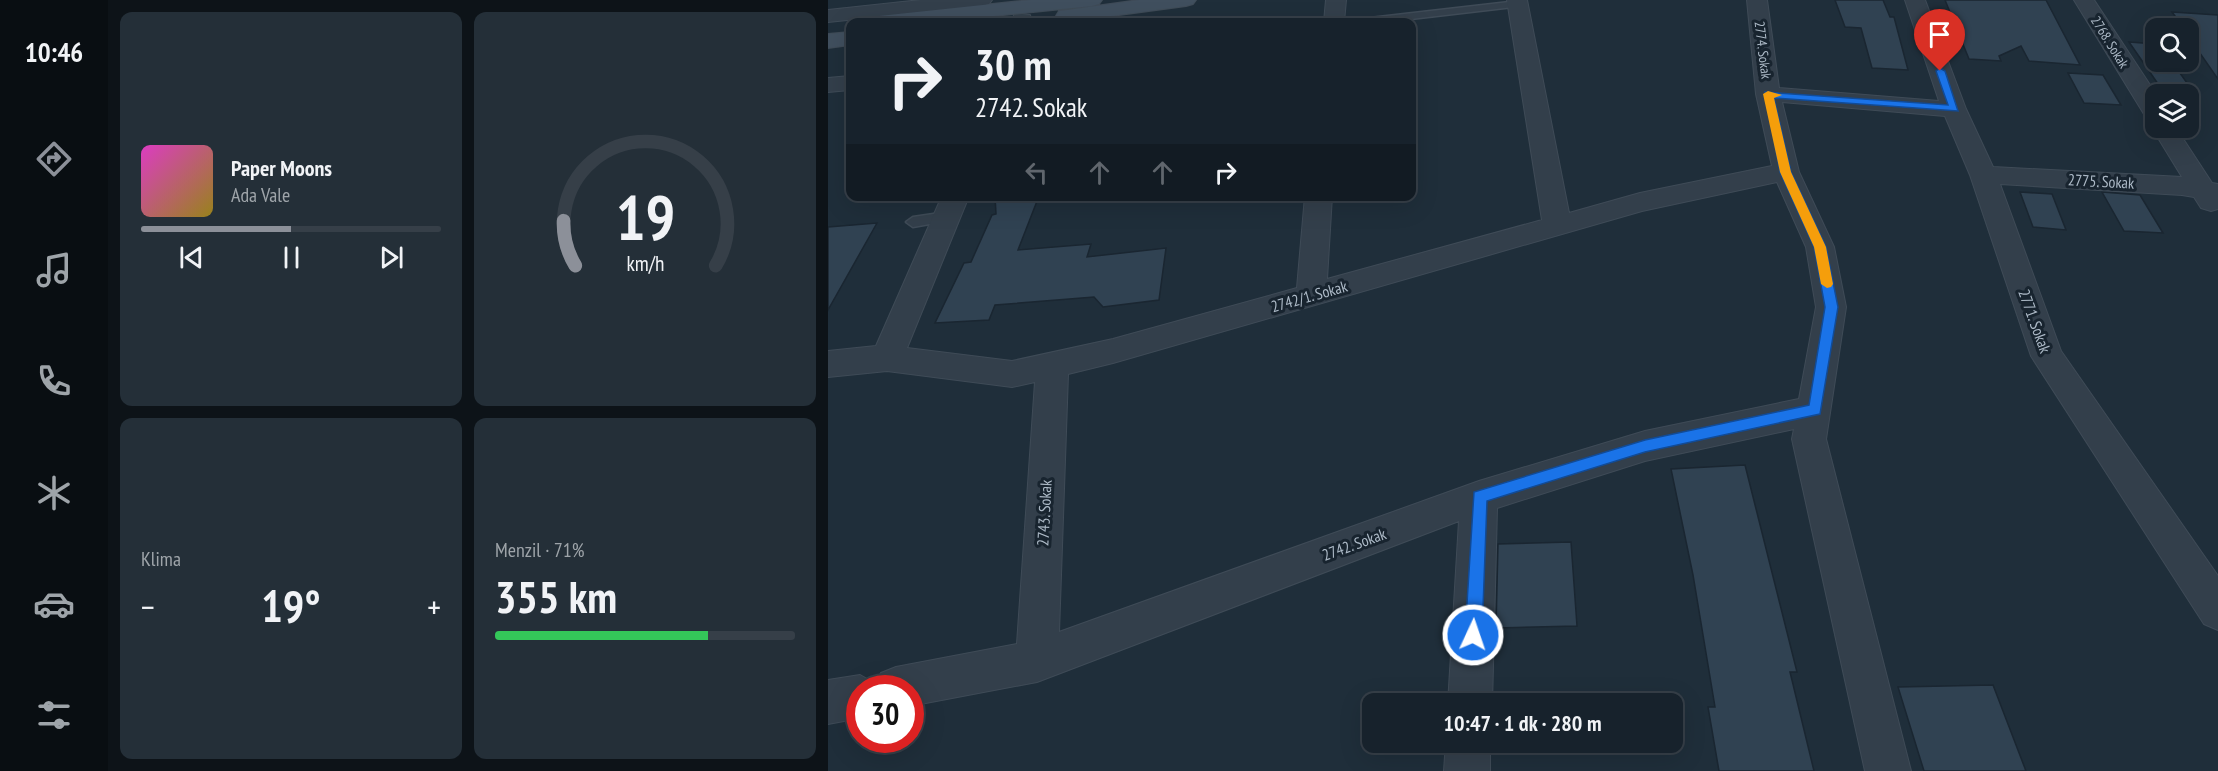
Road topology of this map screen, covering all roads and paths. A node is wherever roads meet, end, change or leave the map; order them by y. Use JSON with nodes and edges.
{"nodes":[{"id":1,"x":982,"y":0,"type":"edge"},
{"id":2,"x":1092,"y":0,"type":"edge"},
{"id":3,"x":1186,"y":0,"type":"edge"},
{"id":4,"x":1336,"y":0,"type":"edge"},
{"id":5,"x":1757,"y":0,"type":"edge"},
{"id":6,"x":1914,"y":0,"type":"edge"},
{"id":7,"x":2084,"y":0,"type":"edge"},
{"id":8,"x":1517,"y":2,"type":"edge"},
{"id":9,"x":1040,"y":13,"type":"edge"},
{"id":10,"x":828,"y":16,"type":"edge"},
{"id":11,"x":951,"y":18,"type":"edge"},
{"id":12,"x":1334,"y":18,"type":"edge"},
{"id":13,"x":1392,"y":18,"type":"edge"},
{"id":14,"x":846,"y":26,"type":"edge"},
{"id":15,"x":828,"y":28,"type":"edge"},
{"id":16,"x":846,"y":39,"type":"edge"},
{"id":17,"x":828,"y":41,"type":"edge"},
{"id":18,"x":846,"y":84,"type":"edge"},
{"id":19,"x":828,"y":86,"type":"edge"},
{"id":20,"x":1768,"y":94,"type":"junction"},
{"id":21,"x":2145,"y":97,"type":"edge"},
{"id":22,"x":1954,"y":108,"type":"junction"},
{"id":23,"x":2171,"y":138,"type":"edge"},
{"id":24,"x":1786,"y":172,"type":"junction"},
{"id":25,"x":1983,"y":175,"type":"junction"},
{"id":26,"x":2211,"y":191,"type":"edge"},
{"id":27,"x":1319,"y":201,"type":"edge"},
{"id":28,"x":951,"y":207,"type":"edge"},
{"id":29,"x":2218,"y":214,"type":"edge"},
{"id":30,"x":913,"y":222,"type":"dead end"},
{"id":31,"x":1557,"y":225,"type":"junction"},
{"id":32,"x":1311,"y":295,"type":"junction"},
{"id":33,"x":887,"y":358,"type":"junction"},
{"id":34,"x":828,"y":363,"type":"edge"},
{"id":35,"x":1052,"y":365,"type":"junction"},
{"id":36,"x":1815,"y":410,"type":"junction"},
{"id":37,"x":1479,"y":497,"type":"junction"},
{"id":38,"x":2218,"y":610,"type":"edge"},
{"id":39,"x":1037,"y":661,"type":"junction"},
{"id":40,"x":924,"y":683,"type":"edge"},
{"id":41,"x":1470,"y":693,"type":"edge"},
{"id":42,"x":846,"y":699,"type":"edge"},
{"id":43,"x":828,"y":702,"type":"edge"},
{"id":44,"x":1468,"y":753,"type":"edge"},
{"id":45,"x":1467,"y":771,"type":"edge"},
{"id":46,"x":1888,"y":771,"type":"edge"}],
"edges":[{"from":1,"to":10,"type":"street"},
{"from":2,"to":9,"type":"main road"},
{"from":3,"to":9,"type":"main road"},
{"from":4,"to":12,"type":"street"},
{"from":5,"to":20,"type":"street","name":"2774. Sokak"},
{"from":6,"to":22,"type":"street","name":"2771. Sokak"},
{"from":7,"to":21,"type":"street","name":"2768. Sokak"},
{"from":8,"to":13,"type":"lane"},
{"from":8,"to":31,"type":"street"},
{"from":9,"to":11,"type":"main road"},
{"from":14,"to":15,"type":"main road"},
{"from":16,"to":17,"type":"main road"},
{"from":18,"to":19,"type":"street"},
{"from":20,"to":22,"type":"street","name":"2774. Sokak"},
{"from":20,"to":24,"type":"street"},
{"from":22,"to":25,"type":"street","name":"2771. Sokak"},
{"from":23,"to":26,"type":"street"},
{"from":24,"to":31,"type":"street","name":"2742/1. Sokak"},
{"from":24,"to":36,"type":"street"},
{"from":25,"to":26,"type":"street","name":"2775. Sokak"},
{"from":25,"to":38,"type":"street","name":"2771. Sokak"},
{"from":26,"to":29,"type":"street"},
{"from":27,"to":32,"type":"street"},
{"from":28,"to":30,"type":"lane"},
{"from":28,"to":33,"type":"street"},
{"from":31,"to":32,"type":"street","name":"2742/1. Sokak"},
{"from":32,"to":35,"type":"street","name":"2742/1. Sokak"},
{"from":33,"to":34,"type":"street","name":"2742/1. Sokak"},
{"from":33,"to":35,"type":"street","name":"2742/1. Sokak"},
{"from":35,"to":39,"type":"street","name":"2743. Sokak"},
{"from":36,"to":37,"type":"street","name":"2742. Sokak"},
{"from":36,"to":46,"type":"street"},
{"from":37,"to":39,"type":"street","name":"2742. Sokak"},
{"from":37,"to":41,"type":"street"},
{"from":39,"to":40,"type":"street","name":"2742. Sokak"},
{"from":42,"to":43,"type":"street"},
{"from":44,"to":45,"type":"street"}]}
